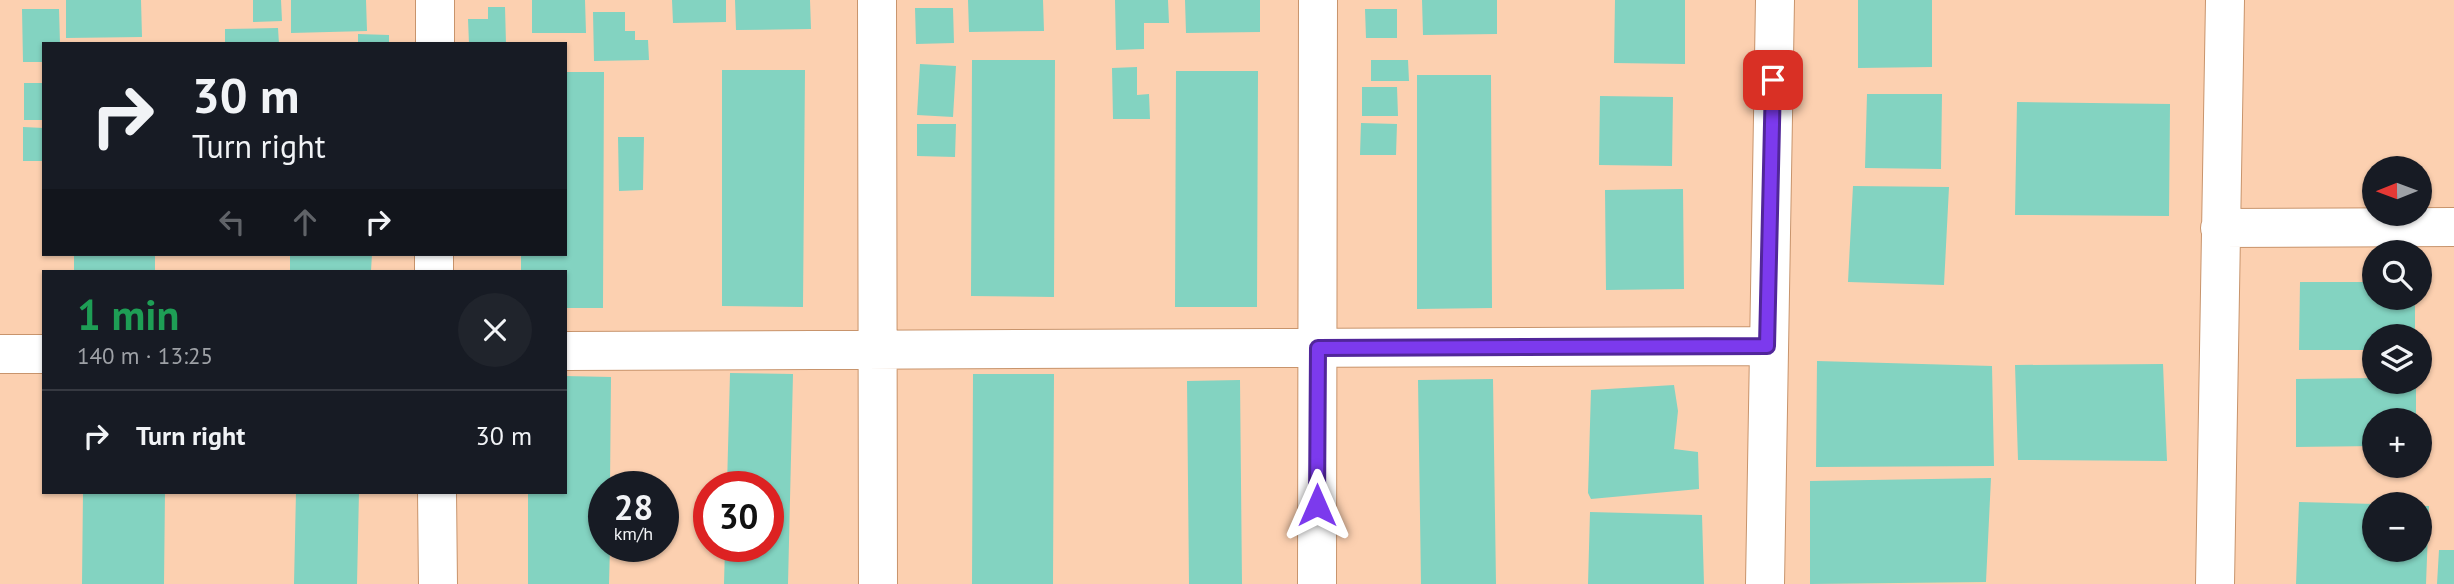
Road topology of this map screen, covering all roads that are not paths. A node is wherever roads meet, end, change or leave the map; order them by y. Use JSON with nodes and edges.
{"nodes":[{"id":1,"x":435,"y":0,"type":"edge"},
{"id":2,"x":877,"y":0,"type":"edge"},
{"id":3,"x":1318,"y":0,"type":"edge"},
{"id":4,"x":1775,"y":0,"type":"edge"},
{"id":5,"x":2225,"y":0,"type":"edge"},
{"id":6,"x":435,"y":42,"type":"edge"},
{"id":7,"x":2454,"y":227,"type":"edge"},
{"id":8,"x":2220,"y":228,"type":"junction"},
{"id":9,"x":1767,"y":346,"type":"junction"},
{"id":10,"x":1318,"y":348,"type":"junction"},
{"id":11,"x":878,"y":350,"type":"junction"},
{"id":12,"x":567,"y":352,"type":"edge"},
{"id":13,"x":0,"y":354,"type":"edge"},
{"id":14,"x":42,"y":354,"type":"edge"},
{"id":15,"x":437,"y":494,"type":"edge"},
{"id":16,"x":438,"y":584,"type":"edge"},
{"id":17,"x":878,"y":584,"type":"edge"},
{"id":18,"x":1317,"y":584,"type":"edge"},
{"id":19,"x":1765,"y":584,"type":"edge"},
{"id":20,"x":2215,"y":584,"type":"edge"}],
"edges":[{"from":1,"to":6,"type":"street"},
{"from":2,"to":11,"type":"street"},
{"from":3,"to":10,"type":"street"},
{"from":4,"to":9,"type":"street"},
{"from":5,"to":8,"type":"street"},
{"from":7,"to":8,"type":"street"},
{"from":8,"to":20,"type":"street"},
{"from":9,"to":10,"type":"street"},
{"from":9,"to":19,"type":"street"},
{"from":10,"to":11,"type":"street"},
{"from":10,"to":18,"type":"street"},
{"from":11,"to":12,"type":"street"},
{"from":11,"to":17,"type":"street"},
{"from":13,"to":14,"type":"street"},
{"from":15,"to":16,"type":"street"}]}
